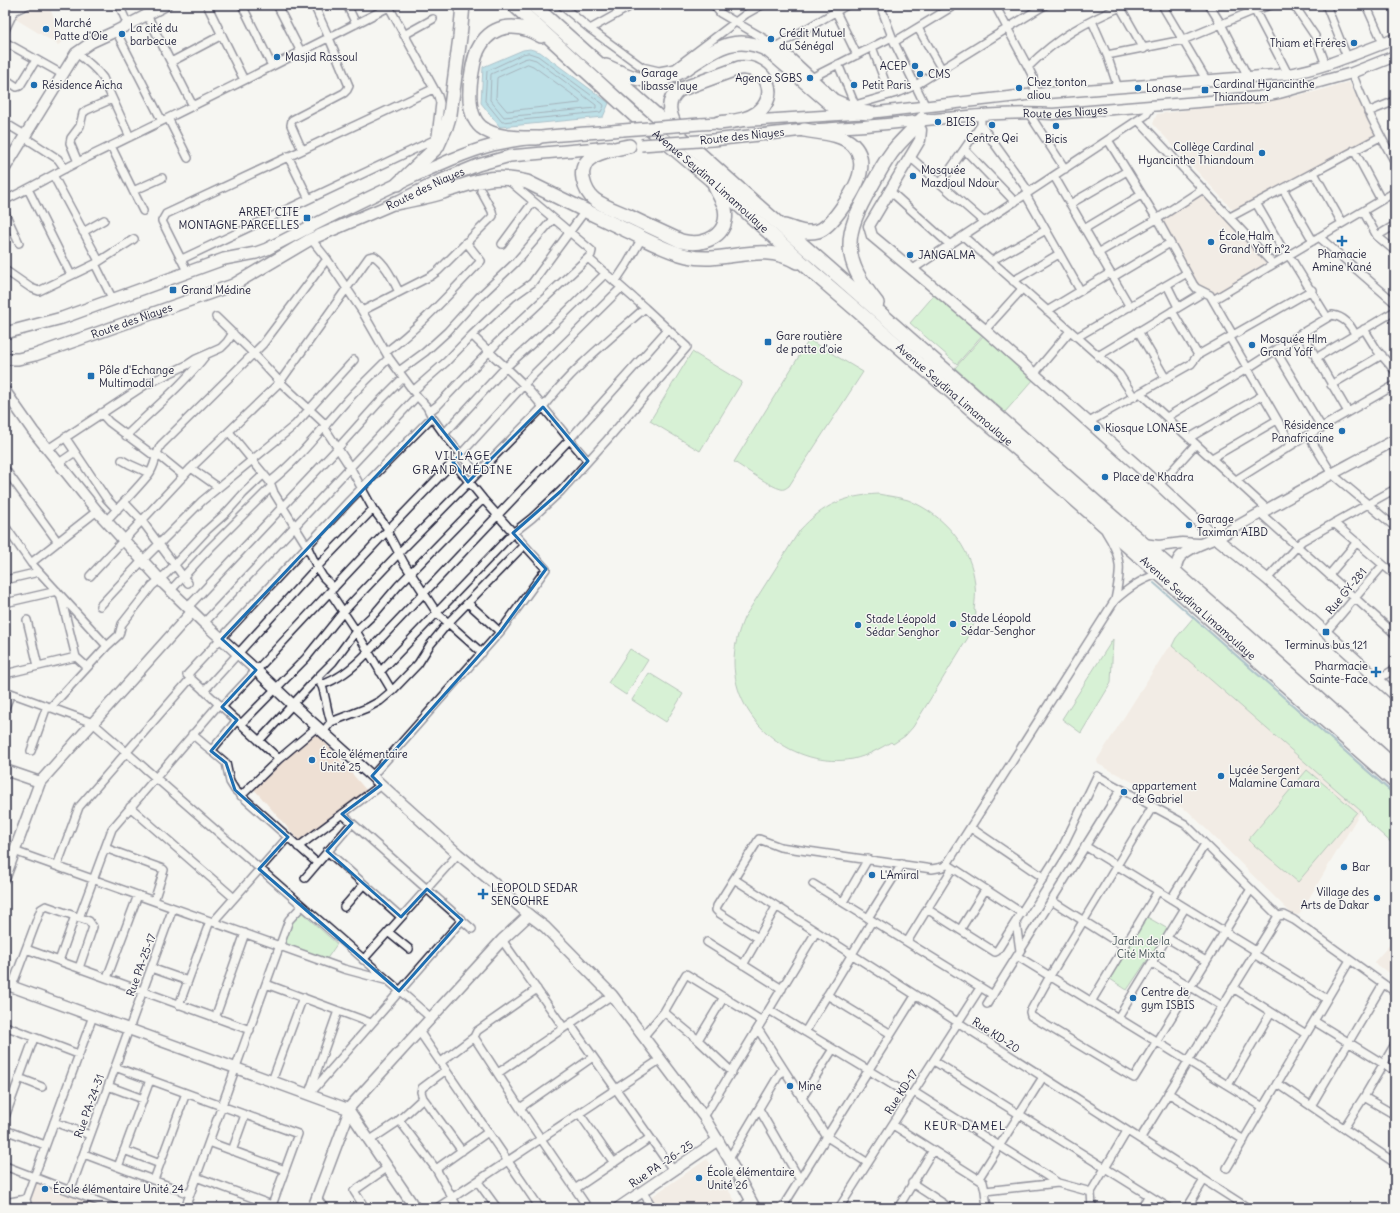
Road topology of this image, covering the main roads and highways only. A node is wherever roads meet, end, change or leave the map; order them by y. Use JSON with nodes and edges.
{"nodes":[{"id":1,"x":463,"y":5,"type":"edge"},
{"id":2,"x":514,"y":5,"type":"edge"},
{"id":3,"x":533,"y":5,"type":"edge"},
{"id":4,"x":567,"y":53,"type":"junction"},
{"id":5,"x":595,"y":61,"type":"junction"},
{"id":6,"x":869,"y":113,"type":"road end"},
{"id":7,"x":922,"y":117,"type":"road end"},
{"id":8,"x":719,"y":123,"type":"joint"},
{"id":9,"x":804,"y":130,"type":"joint"},
{"id":10,"x":679,"y":136,"type":"junction"},
{"id":11,"x":537,"y":138,"type":"junction"},
{"id":12,"x":635,"y":145,"type":"junction"},
{"id":13,"x":710,"y":179,"type":"junction"},
{"id":14,"x":398,"y":184,"type":"junction"},
{"id":15,"x":395,"y":203,"type":"junction"},
{"id":16,"x":777,"y":222,"type":"junction"},
{"id":17,"x":816,"y":275,"type":"junction"},
{"id":18,"x":897,"y":328,"type":"junction"},
{"id":19,"x":5,"y":333,"type":"edge"},
{"id":20,"x":5,"y":359,"type":"edge"},
{"id":21,"x":1395,"y":767,"type":"edge"},
{"id":22,"x":1395,"y":782,"type":"edge"}],
"edges":[{"from":1,"to":14,"type":"highway"},
{"from":2,"to":4,"type":"highway","name":"Avenue Seydina Limamoulaye"},
{"from":3,"to":5,"type":"highway","name":"Avenue Seydina Limamoulaye"},
{"from":4,"to":11,"type":"highway"},
{"from":4,"to":13,"type":"highway","name":"Avenue Seydina Limamoulaye"},
{"from":5,"to":6,"type":"highway"},
{"from":5,"to":10,"type":"highway","name":"Avenue Seydina Limamoulaye"},
{"from":7,"to":18,"type":"highway"},
{"from":8,"to":10,"type":"highway"},
{"from":8,"to":11,"type":"main road","name":"Route des Niayes","bridge":true},
{"from":9,"to":12,"type":"main road","name":"Route des Niayes","bridge":true},
{"from":9,"to":16,"type":"highway"},
{"from":10,"to":16,"type":"highway","name":"Avenue Seydina Limamoulaye"},
{"from":11,"to":14,"type":"main road","name":"Route des Niayes"},
{"from":12,"to":13,"type":"highway"},
{"from":12,"to":15,"type":"main road","name":"Route des Niayes"},
{"from":13,"to":17,"type":"highway","name":"Avenue Seydina Limamoulaye"},
{"from":14,"to":19,"type":"main road","name":"Route des Niayes"},
{"from":15,"to":17,"type":"highway"},
{"from":15,"to":20,"type":"main road","name":"Route des Niayes"},
{"from":16,"to":18,"type":"highway","name":"Avenue Seydina Limamoulaye"},
{"from":17,"to":22,"type":"highway","name":"Avenue Seydina Limamoulaye"},
{"from":18,"to":21,"type":"highway","name":"Avenue Seydina Limamoulaye"}]}
